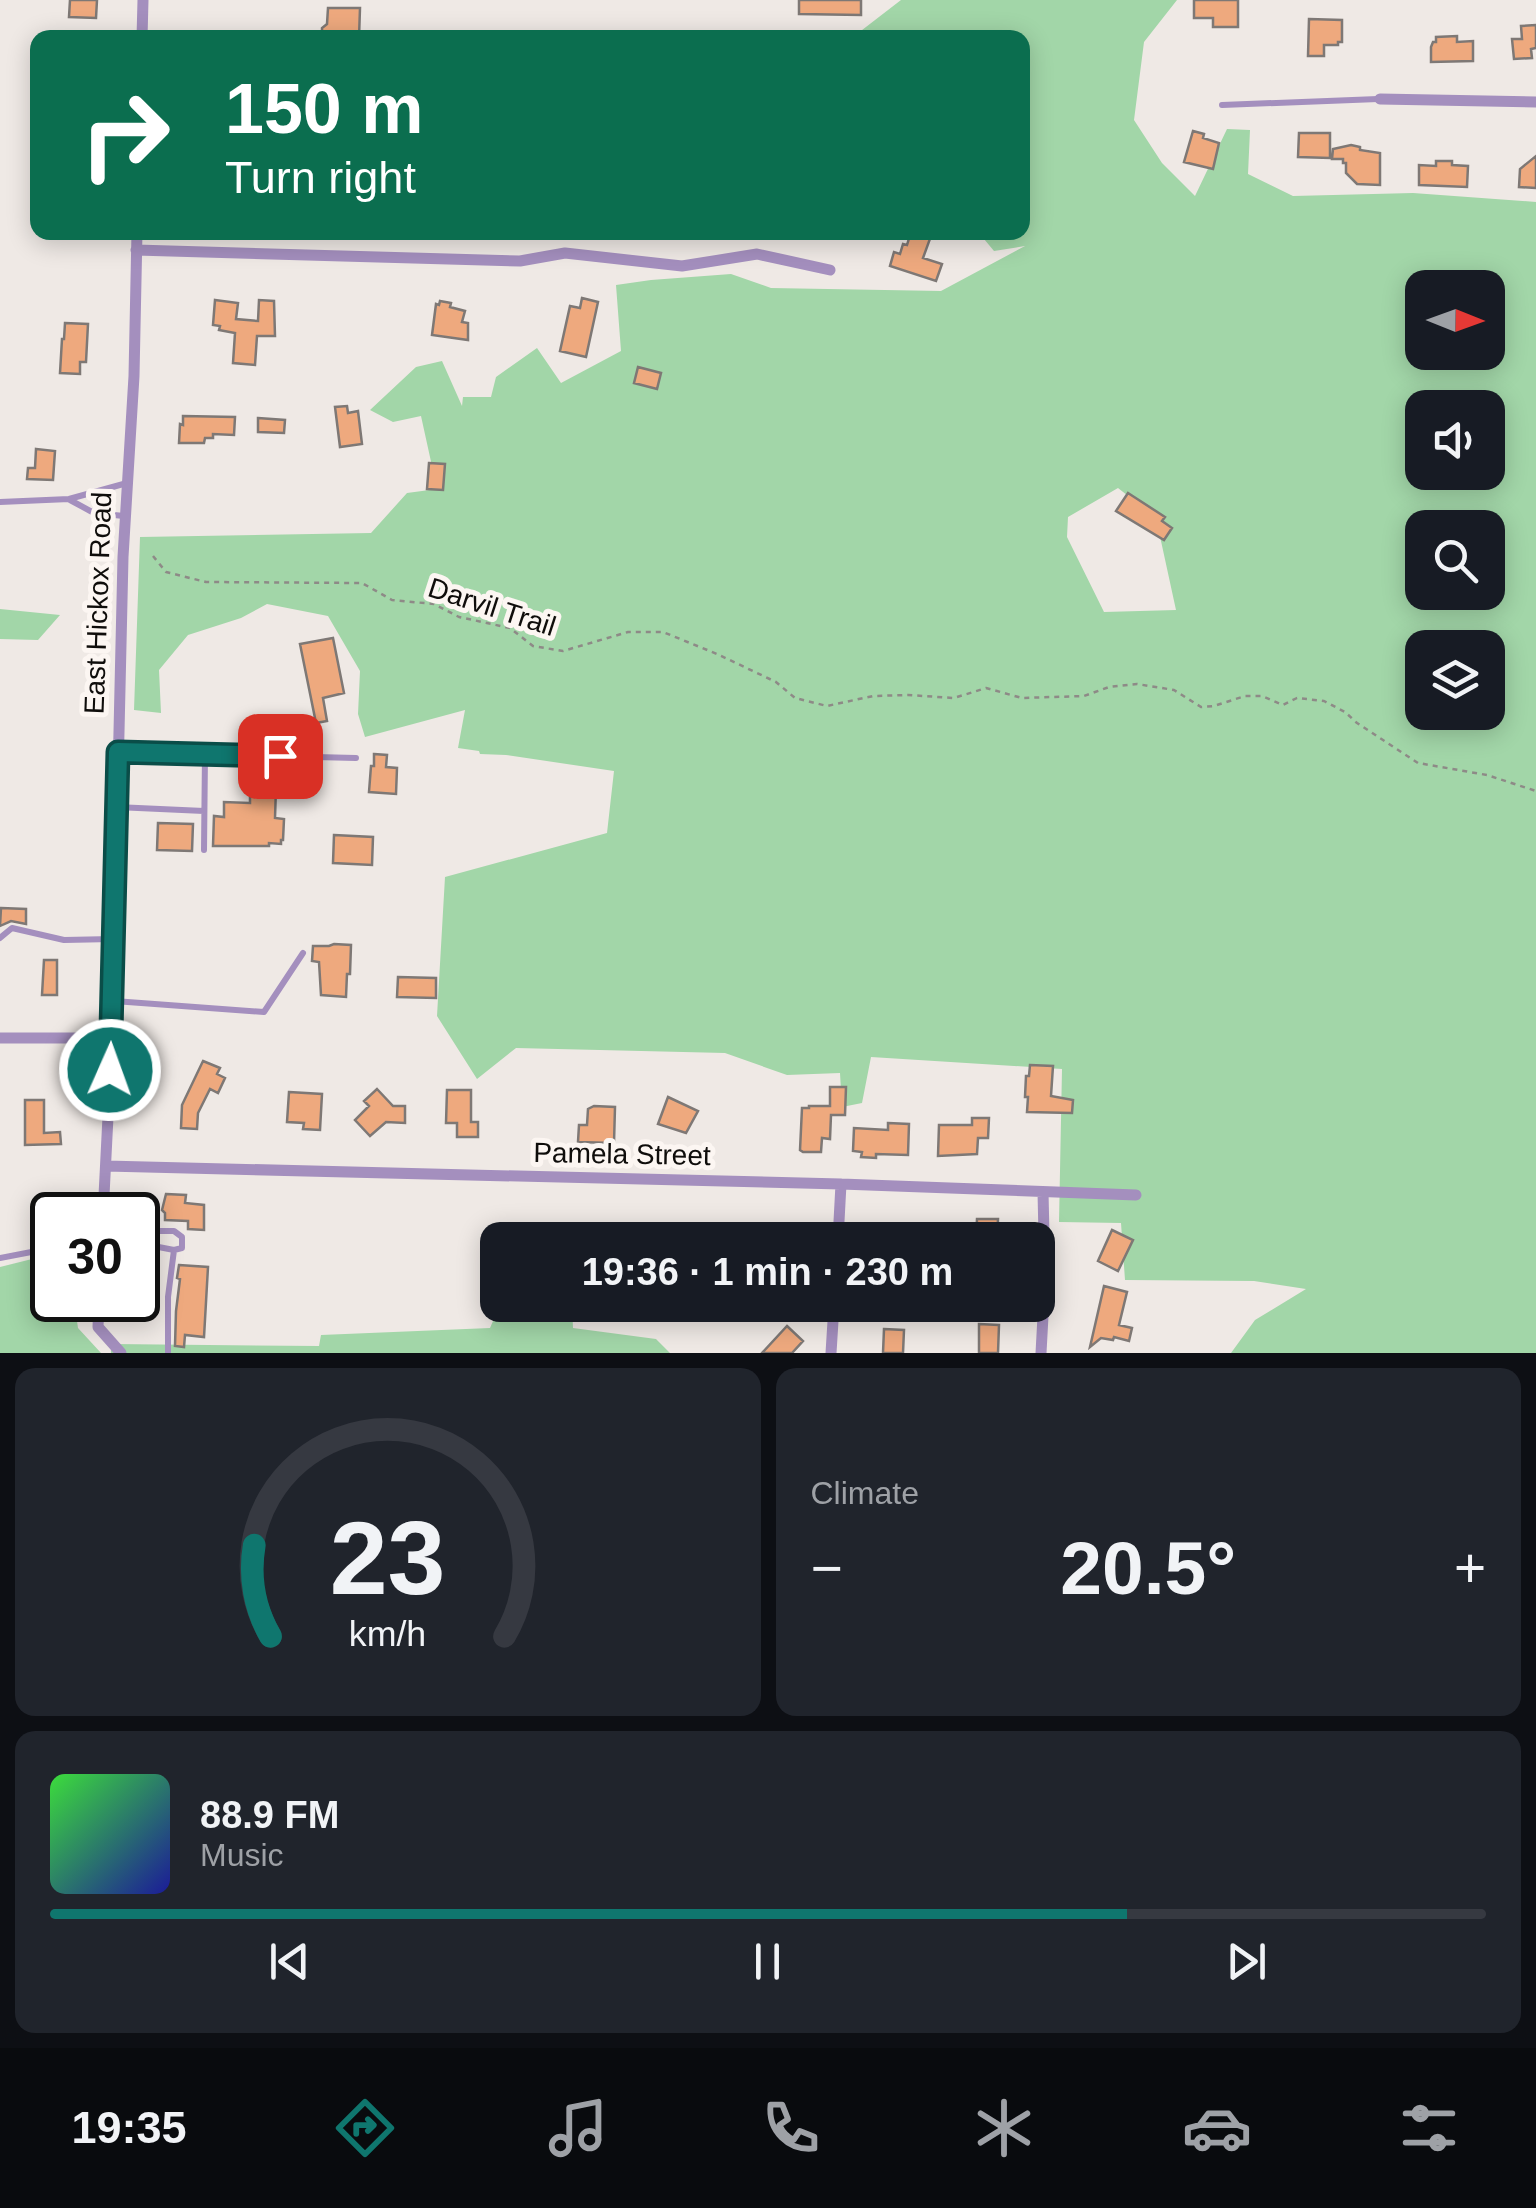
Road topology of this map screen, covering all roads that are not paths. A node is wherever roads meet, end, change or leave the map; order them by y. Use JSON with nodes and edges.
{"nodes":[{"id":1,"x":143,"y":0,"type":"edge"},
{"id":2,"x":142,"y":30,"type":"edge"},
{"id":3,"x":1380,"y":99,"type":"joint"},
{"id":4,"x":1536,"y":102,"type":"edge"},
{"id":5,"x":1222,"y":105,"type":"dead end"},
{"id":6,"x":136,"y":240,"type":"edge"},
{"id":7,"x":136,"y":250,"type":"junction"},
{"id":8,"x":830,"y":270,"type":"dead end"},
{"id":9,"x":128,"y":482,"type":"junction"},
{"id":10,"x":69,"y":499,"type":"junction"},
{"id":11,"x":0,"y":502,"type":"edge"},
{"id":12,"x":126,"y":516,"type":"junction"},
{"id":13,"x":118,"y":752,"type":"junction"},
{"id":14,"x":205,"y":754,"type":"junction"},
{"id":15,"x":356,"y":758,"type":"dead end"},
{"id":16,"x":116,"y":807,"type":"junction"},
{"id":17,"x":204,"y":811,"type":"junction"},
{"id":18,"x":204,"y":850,"type":"dead end"},
{"id":19,"x":0,"y":938,"type":"edge"},
{"id":20,"x":114,"y":939,"type":"junction"},
{"id":21,"x":303,"y":954,"type":"dead end"},
{"id":22,"x":113,"y":1001,"type":"junction"},
{"id":23,"x":0,"y":1038,"type":"edge"},
{"id":24,"x":112,"y":1038,"type":"junction"},
{"id":25,"x":106,"y":1166,"type":"junction"},
{"id":26,"x":841,"y":1184,"type":"junction"},
{"id":27,"x":104,"y":1192,"type":"edge"},
{"id":28,"x":1043,"y":1192,"type":"junction"},
{"id":29,"x":1136,"y":1195,"type":"dead end"},
{"id":30,"x":839,"y":1222,"type":"edge"},
{"id":31,"x":160,"y":1232,"type":"edge"},
{"id":32,"x":160,"y":1247,"type":"edge"},
{"id":33,"x":174,"y":1250,"type":"junction"},
{"id":34,"x":30,"y":1252,"type":"edge"},
{"id":35,"x":0,"y":1258,"type":"edge"},
{"id":36,"x":98,"y":1322,"type":"edge"},
{"id":37,"x":833,"y":1322,"type":"edge"},
{"id":38,"x":121,"y":1353,"type":"edge"},
{"id":39,"x":168,"y":1353,"type":"edge"},
{"id":40,"x":831,"y":1353,"type":"edge"},
{"id":41,"x":1041,"y":1353,"type":"edge"}],
"edges":[{"from":1,"to":2,"type":"street"},
{"from":3,"to":4,"type":"street"},
{"from":3,"to":5,"type":"lane"},
{"from":6,"to":7,"type":"street","name":"East Hickox Road"},
{"from":7,"to":8,"type":"street"},
{"from":7,"to":9,"type":"street","name":"East Hickox Road"},
{"from":9,"to":10,"type":"lane"},
{"from":9,"to":12,"type":"street","name":"East Hickox Road"},
{"from":10,"to":11,"type":"lane"},
{"from":10,"to":12,"type":"lane"},
{"from":12,"to":13,"type":"street","name":"East Hickox Road"},
{"from":13,"to":14,"type":"lane"},
{"from":13,"to":16,"type":"street","name":"East Hickox Road"},
{"from":14,"to":15,"type":"lane"},
{"from":14,"to":17,"type":"lane"},
{"from":16,"to":17,"type":"lane"},
{"from":16,"to":20,"type":"street","name":"East Hickox Road"},
{"from":17,"to":18,"type":"lane"},
{"from":19,"to":20,"type":"lane"},
{"from":20,"to":22,"type":"street","name":"East Hickox Road"},
{"from":21,"to":22,"type":"lane"},
{"from":22,"to":24,"type":"street","name":"East Hickox Road"},
{"from":23,"to":24,"type":"street"},
{"from":24,"to":25,"type":"street","name":"East Hickox Road"},
{"from":25,"to":26,"type":"street","name":"Pamela Street"},
{"from":25,"to":27,"type":"street","name":"East Hickox Road"},
{"from":26,"to":28,"type":"street","name":"Pamela Street"},
{"from":26,"to":30,"type":"street"},
{"from":28,"to":29,"type":"street","name":"Pamela Street"},
{"from":28,"to":41,"type":"street"},
{"from":31,"to":33,"type":"lane"},
{"from":32,"to":33,"type":"lane"},
{"from":33,"to":39,"type":"lane"},
{"from":34,"to":35,"type":"lane"},
{"from":36,"to":38,"type":"street"},
{"from":37,"to":40,"type":"street"}]}
